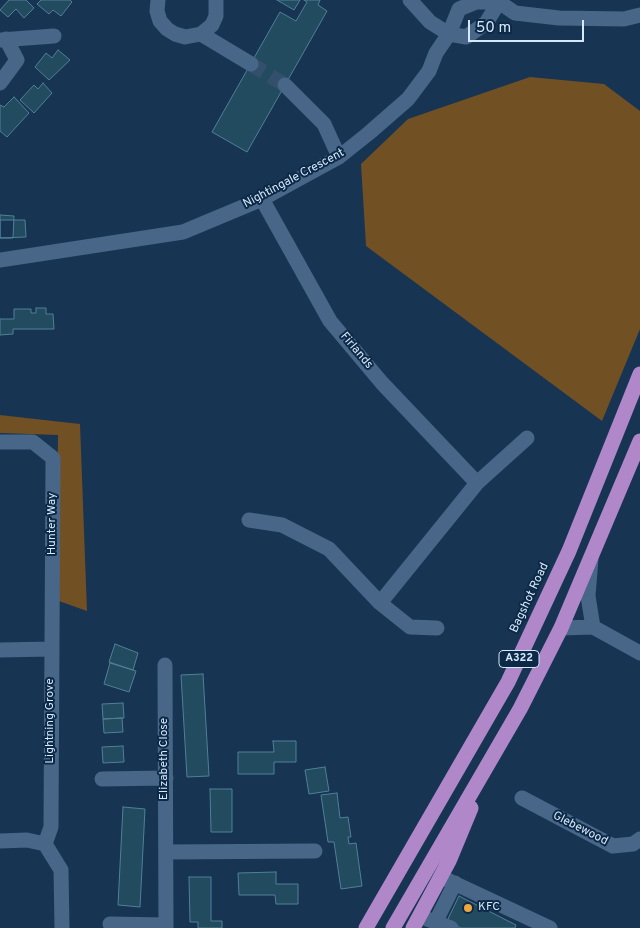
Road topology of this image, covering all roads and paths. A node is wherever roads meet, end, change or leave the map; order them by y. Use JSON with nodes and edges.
{"nodes":[{"id":1,"x":158,"y":0,"type":"edge"},
{"id":2,"x":216,"y":0,"type":"edge"},
{"id":3,"x":410,"y":0,"type":"edge"},
{"id":4,"x":498,"y":1,"type":"edge"},
{"id":5,"x":640,"y":15,"type":"edge"},
{"id":6,"x":624,"y":18,"type":"junction"},
{"id":7,"x":640,"y":26,"type":"edge"},
{"id":8,"x":201,"y":34,"type":"junction"},
{"id":9,"x":449,"y":34,"type":"junction"},
{"id":10,"x":54,"y":36,"type":"dead end"},
{"id":11,"x":3,"y":39,"type":"edge"},
{"id":12,"x":251,"y":64,"type":"tunnel mouth"},
{"id":13,"x":0,"y":83,"type":"edge"},
{"id":14,"x":285,"y":84,"type":"tunnel mouth"},
{"id":15,"x":339,"y":157,"type":"junction"},
{"id":16,"x":262,"y":199,"type":"junction"},
{"id":17,"x":0,"y":260,"type":"edge"},
{"id":18,"x":640,"y":374,"type":"edge"},
{"id":19,"x":527,"y":438,"type":"dead end"},
{"id":20,"x":640,"y":441,"type":"edge"},
{"id":21,"x":0,"y":442,"type":"edge"},
{"id":22,"x":477,"y":483,"type":"junction"},
{"id":23,"x":249,"y":520,"type":"dead end"},
{"id":24,"x":591,"y":558,"type":"junction"},
{"id":25,"x":380,"y":603,"type":"junction"},
{"id":26,"x":593,"y":627,"type":"junction"},
{"id":27,"x":437,"y":628,"type":"dead end"},
{"id":28,"x":561,"y":628,"type":"junction"},
{"id":29,"x":52,"y":649,"type":"junction"},
{"id":30,"x":0,"y":650,"type":"edge"},
{"id":31,"x":640,"y":654,"type":"edge"},
{"id":32,"x":165,"y":665,"type":"dead end"},
{"id":33,"x":484,"y":774,"type":"junction"},
{"id":34,"x":166,"y":778,"type":"junction"},
{"id":35,"x":102,"y":779,"type":"dead end"},
{"id":36,"x":522,"y":798,"type":"dead end"},
{"id":37,"x":640,"y":839,"type":"edge"},
{"id":38,"x":0,"y":841,"type":"edge"},
{"id":39,"x":45,"y":844,"type":"junction"},
{"id":40,"x":315,"y":851,"type":"dead end"},
{"id":41,"x":166,"y":852,"type":"junction"},
{"id":42,"x":448,"y":880,"type":"junction"},
{"id":43,"x":436,"y":921,"type":"junction"},
{"id":44,"x":416,"y":922,"type":"edge"},
{"id":45,"x":110,"y":924,"type":"dead end"},
{"id":46,"x":165,"y":926,"type":"edge"},
{"id":47,"x":62,"y":928,"type":"edge"},
{"id":48,"x":366,"y":928,"type":"edge"},
{"id":49,"x":393,"y":928,"type":"edge"},
{"id":50,"x":451,"y":928,"type":"edge"},
{"id":51,"x":550,"y":928,"type":"edge"}],
"edges":[{"from":1,"to":8,"type":"street"},
{"from":2,"to":8,"type":"street"},
{"from":3,"to":9,"type":"street"},
{"from":4,"to":6,"type":"street"},
{"from":4,"to":9,"type":"street","name":"Nightingale Crescent"},
{"from":4,"to":9,"type":"street"},
{"from":5,"to":6,"type":"street"},
{"from":6,"to":7,"type":"street"},
{"from":8,"to":12,"type":"street"},
{"from":9,"to":15,"type":"street","name":"Nightingale Crescent"},
{"from":10,"to":11,"type":"street"},
{"from":11,"to":13,"type":"street"},
{"from":14,"to":15,"type":"street"},
{"from":15,"to":16,"type":"street","name":"Nightingale Crescent"},
{"from":16,"to":17,"type":"street","name":"Nightingale Crescent"},
{"from":16,"to":22,"type":"street","name":"Firlands"},
{"from":18,"to":48,"type":"highway","name":"Bagshot Road","number":"A322"},
{"from":19,"to":22,"type":"street"},
{"from":20,"to":24,"type":"highway","number":"A322"},
{"from":21,"to":29,"type":"street","name":"Hunter Way"},
{"from":22,"to":25,"type":"street"},
{"from":23,"to":25,"type":"street"},
{"from":24,"to":26,"type":"street"},
{"from":24,"to":28,"type":"highway","number":"A322"},
{"from":25,"to":27,"type":"street"},
{"from":26,"to":28,"type":"street"},
{"from":26,"to":31,"type":"street"},
{"from":28,"to":33,"type":"highway","number":"A322"},
{"from":29,"to":30,"type":"street"},
{"from":29,"to":39,"type":"street","name":"Lightning Grove"},
{"from":32,"to":34,"type":"street","name":"Elizabeth Close"},
{"from":33,"to":42,"type":"highway"},
{"from":33,"to":49,"type":"highway","number":"A322"},
{"from":34,"to":35,"type":"street"},
{"from":34,"to":41,"type":"street","name":"Elizabeth Close"},
{"from":36,"to":37,"type":"street","name":"Glebewood"},
{"from":38,"to":39,"type":"street"},
{"from":39,"to":47,"type":"street"},
{"from":40,"to":41,"type":"street"},
{"from":41,"to":46,"type":"street","name":"Elizabeth Close"},
{"from":42,"to":43,"type":"street"},
{"from":42,"to":44,"type":"highway"},
{"from":42,"to":51,"type":"street"},
{"from":43,"to":44,"type":"street"},
{"from":43,"to":50,"type":"street"},
{"from":45,"to":46,"type":"street"}]}
